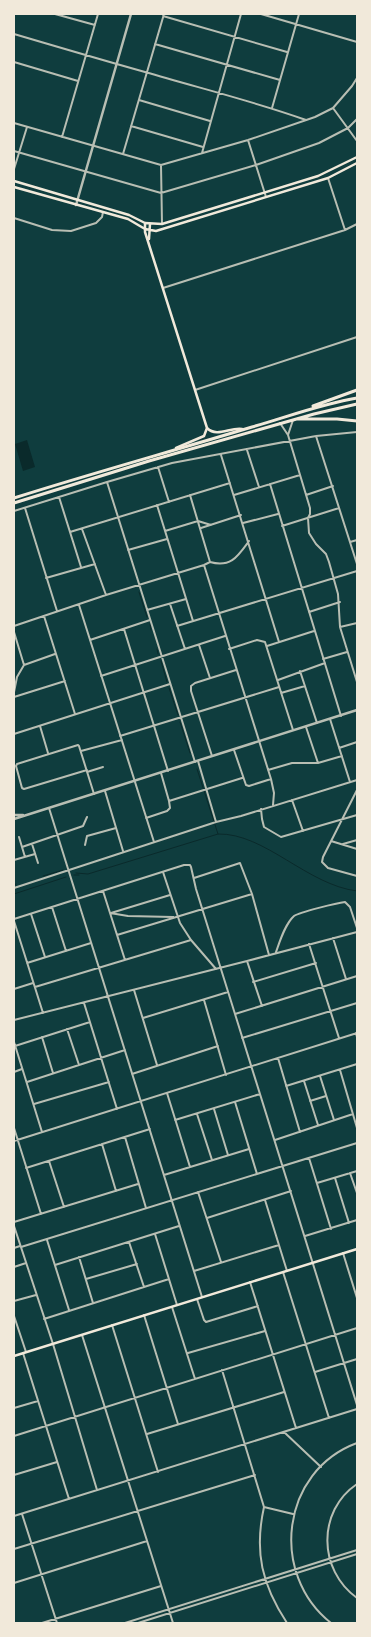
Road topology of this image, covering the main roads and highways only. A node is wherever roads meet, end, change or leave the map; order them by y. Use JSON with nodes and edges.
{"nodes":[{"id":1,"x":357,"y":158,"type":"edge"},
{"id":2,"x":357,"y":163,"type":"edge"},
{"id":3,"x":14,"y":181,"type":"edge"},
{"id":4,"x":14,"y":186,"type":"edge"},
{"id":5,"x":146,"y":223,"type":"junction"},
{"id":6,"x":150,"y":224,"type":"junction"},
{"id":7,"x":145,"y":229,"type":"junction"},
{"id":8,"x":150,"y":230,"type":"junction"},
{"id":9,"x":148,"y":239,"type":"junction"},
{"id":10,"x":357,"y":390,"type":"edge"},
{"id":11,"x":357,"y":398,"type":"edge"},
{"id":12,"x":357,"y":404,"type":"edge"},
{"id":13,"x":300,"y":411,"type":"junction"},
{"id":14,"x":294,"y":419,"type":"junction"},
{"id":15,"x":357,"y":421,"type":"edge"},
{"id":16,"x":208,"y":428,"type":"junction"},
{"id":17,"x":243,"y":430,"type":"junction"},
{"id":18,"x":176,"y":448,"type":"junction"},
{"id":19,"x":14,"y":498,"type":"edge"},
{"id":20,"x":14,"y":503,"type":"edge"},
{"id":21,"x":357,"y":1249,"type":"edge"},
{"id":22,"x":14,"y":1356,"type":"edge"}],
"edges":[{"from":1,"to":6,"type":"main road"},
{"from":2,"to":8,"type":"main road"},
{"from":3,"to":5,"type":"main road"},
{"from":4,"to":7,"type":"main road"},
{"from":5,"to":6,"type":"main road"},
{"from":5,"to":7,"type":"main road"},
{"from":6,"to":8,"type":"main road"},
{"from":7,"to":8,"type":"main road"},
{"from":7,"to":9,"type":"main road"},
{"from":8,"to":9,"type":"main road"},
{"from":9,"to":16,"type":"main road"},
{"from":10,"to":13,"type":"highway"},
{"from":11,"to":13,"type":"highway"},
{"from":12,"to":14,"type":"highway"},
{"from":13,"to":17,"type":"highway"},
{"from":14,"to":15,"type":"highway"},
{"from":14,"to":20,"type":"highway"},
{"from":16,"to":17,"type":"main road"},
{"from":16,"to":18,"type":"main road"},
{"from":17,"to":18,"type":"highway"},
{"from":18,"to":19,"type":"highway"},
{"from":21,"to":22,"type":"main road"}]}
